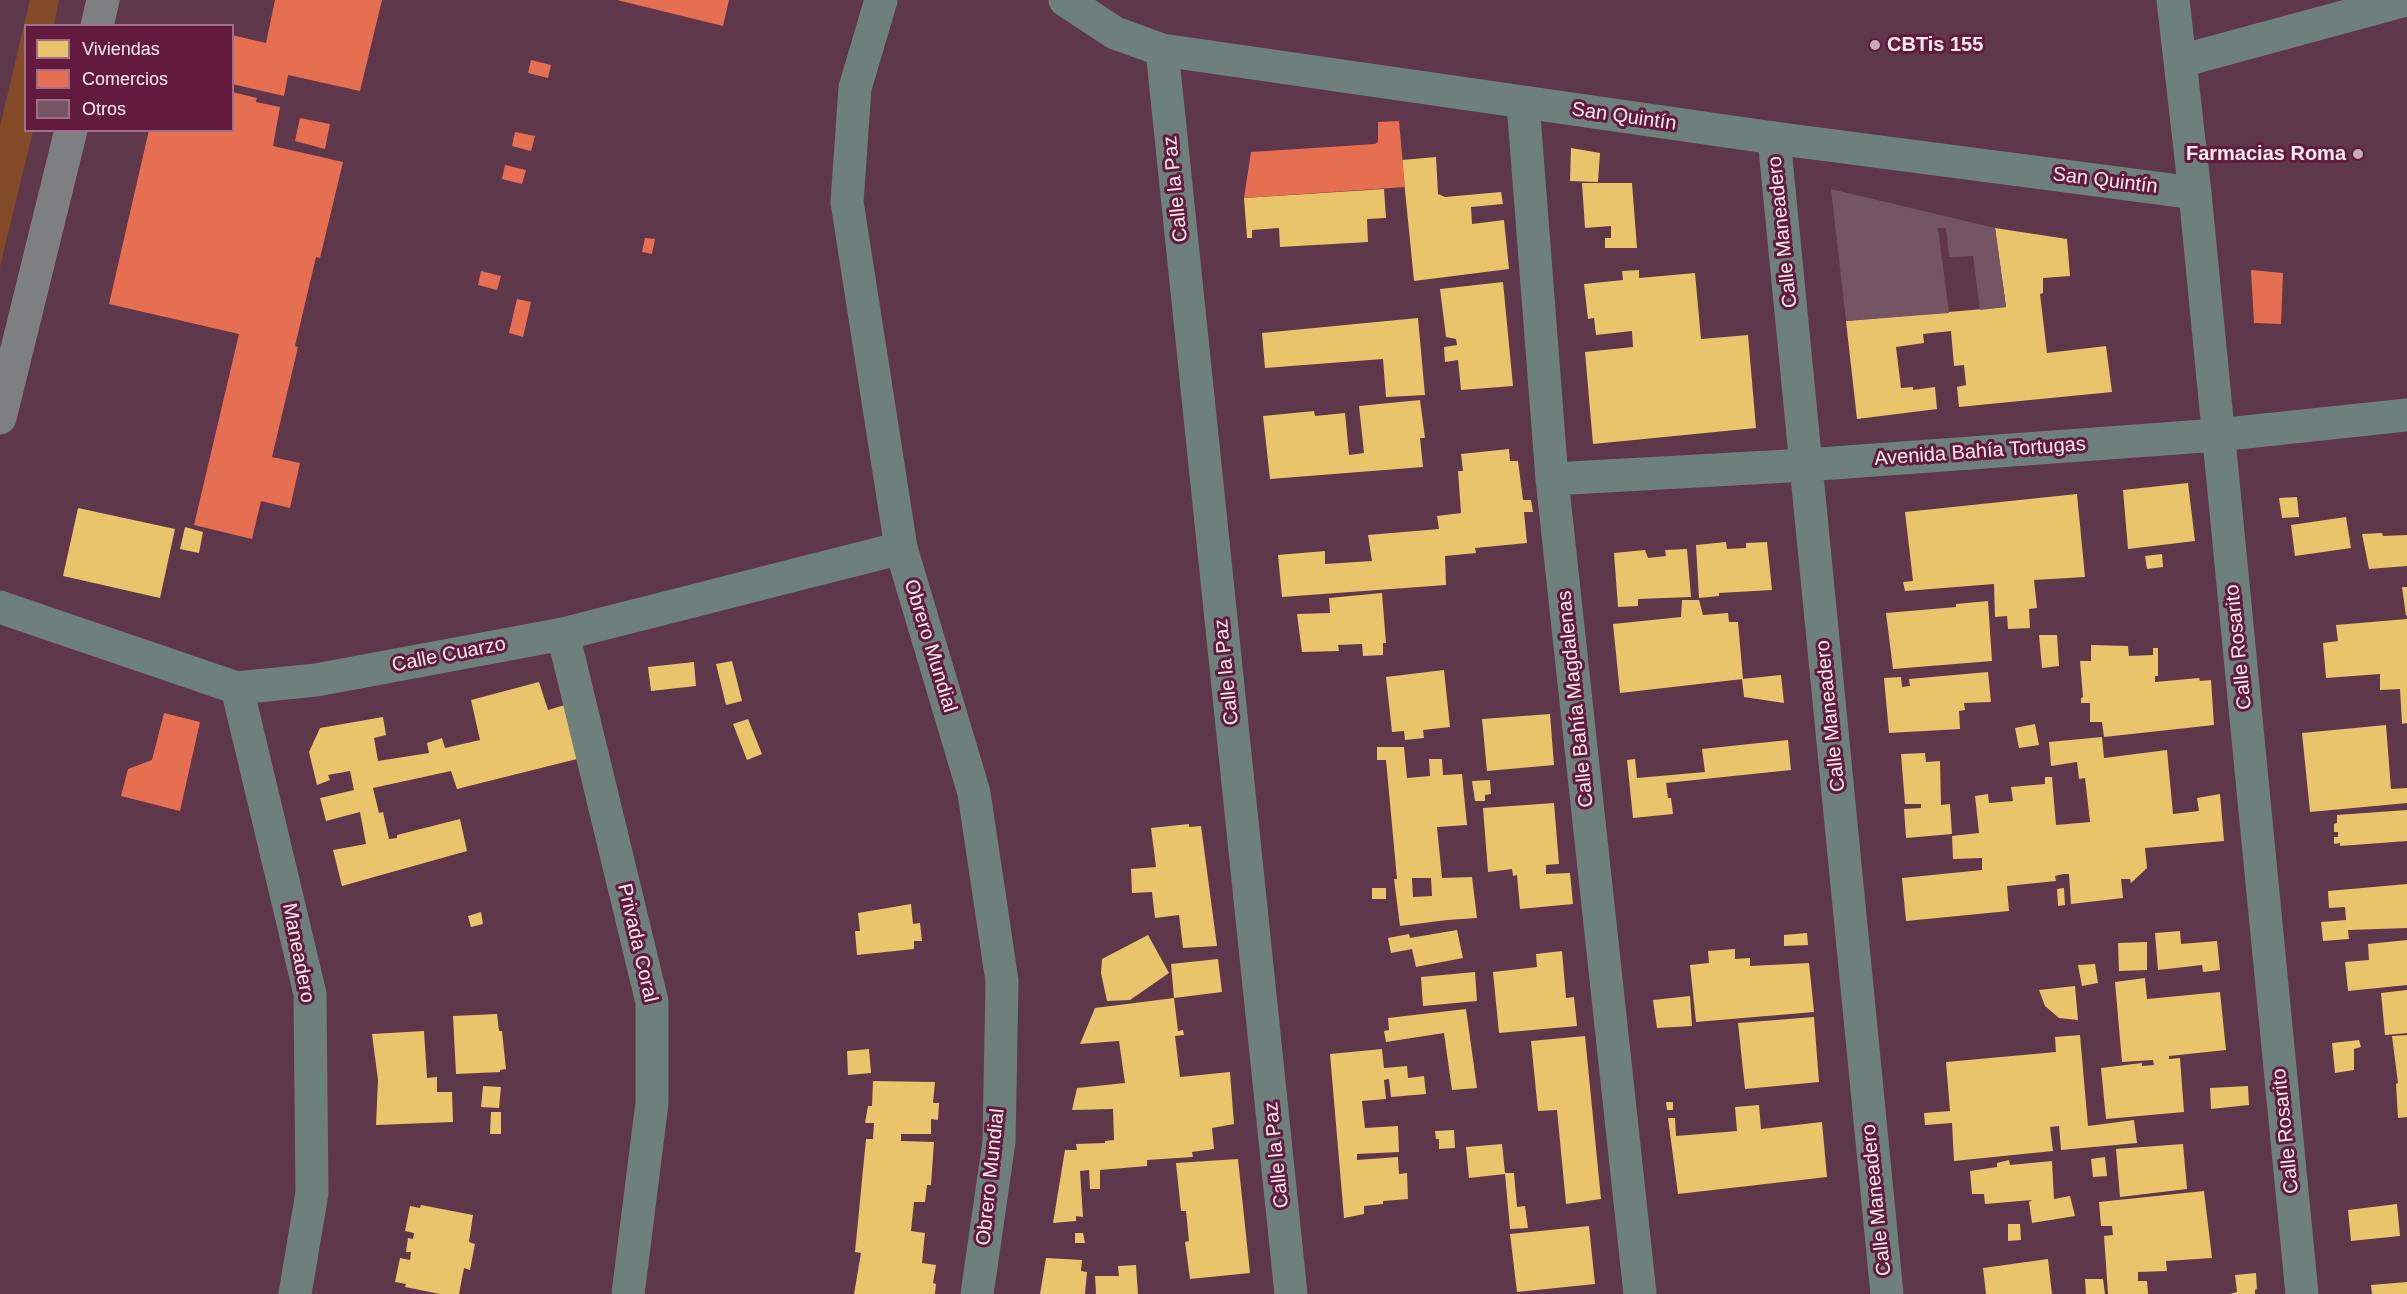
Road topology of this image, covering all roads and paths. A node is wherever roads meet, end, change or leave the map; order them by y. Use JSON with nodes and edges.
{"nodes":[{"id":1,"x":103,"y":0,"type":"edge"},
{"id":2,"x":881,"y":0,"type":"edge"},
{"id":3,"x":1065,"y":0,"type":"edge"},
{"id":4,"x":2173,"y":0,"type":"edge"},
{"id":5,"x":2406,"y":0,"type":"edge"},
{"id":6,"x":97,"y":24,"type":"edge"},
{"id":7,"x":1162,"y":50,"type":"junction"},
{"id":8,"x":2181,"y":61,"type":"junction"},
{"id":9,"x":1523,"y":103,"type":"junction"},
{"id":10,"x":71,"y":132,"type":"edge"},
{"id":11,"x":1774,"y":138,"type":"junction"},
{"id":12,"x":2195,"y":193,"type":"junction"},
{"id":13,"x":2407,"y":415,"type":"edge"},
{"id":14,"x":0,"y":418,"type":"edge"},
{"id":15,"x":2218,"y":435,"type":"junction"},
{"id":16,"x":1806,"y":465,"type":"junction"},
{"id":17,"x":1552,"y":479,"type":"junction"},
{"id":18,"x":901,"y":548,"type":"junction"},
{"id":19,"x":0,"y":607,"type":"edge"},
{"id":20,"x":563,"y":634,"type":"junction"},
{"id":21,"x":237,"y":688,"type":"junction"},
{"id":22,"x":295,"y":1294,"type":"edge"},
{"id":23,"x":628,"y":1294,"type":"edge"},
{"id":24,"x":977,"y":1294,"type":"edge"},
{"id":25,"x":1291,"y":1294,"type":"edge"},
{"id":26,"x":1640,"y":1294,"type":"edge"},
{"id":27,"x":1887,"y":1294,"type":"edge"},
{"id":28,"x":2302,"y":1294,"type":"edge"}],
"edges":[{"from":1,"to":6,"type":"main road"},
{"from":2,"to":18,"type":"street","name":"Obrero Mundial"},
{"from":3,"to":7,"type":"street","name":"San Quintín"},
{"from":4,"to":8,"type":"street","name":"Calle Rosarito"},
{"from":5,"to":8,"type":"street"},
{"from":7,"to":9,"type":"street","name":"San Quintín"},
{"from":7,"to":25,"type":"street","name":"Calle la Paz"},
{"from":8,"to":12,"type":"street","name":"Calle Rosarito"},
{"from":9,"to":11,"type":"street","name":"San Quintín"},
{"from":9,"to":17,"type":"street","name":"Calle Bahía Magdalenas"},
{"from":10,"to":14,"type":"main road"},
{"from":11,"to":12,"type":"street","name":"San Quintín"},
{"from":11,"to":16,"type":"street","name":"Calle Maneadero"},
{"from":12,"to":15,"type":"street","name":"Calle Rosarito"},
{"from":13,"to":15,"type":"street","name":"Avenida Bahía Tortugas"},
{"from":15,"to":16,"type":"street","name":"Avenida Bahía Tortugas"},
{"from":15,"to":28,"type":"street","name":"Calle Rosarito"},
{"from":16,"to":17,"type":"street","name":"Avenida Bahía Tortugas"},
{"from":16,"to":27,"type":"street","name":"Calle Maneadero"},
{"from":17,"to":26,"type":"street","name":"Calle Bahía Magdalenas"},
{"from":18,"to":20,"type":"street","name":"Calle Cuarzo"},
{"from":18,"to":24,"type":"street","name":"Obrero Mundial"},
{"from":19,"to":21,"type":"street","name":"Calle Cuarzo"},
{"from":20,"to":21,"type":"street","name":"Calle Cuarzo"},
{"from":20,"to":23,"type":"street","name":"Privada Coral"},
{"from":21,"to":22,"type":"street","name":"Maneadero"}]}
